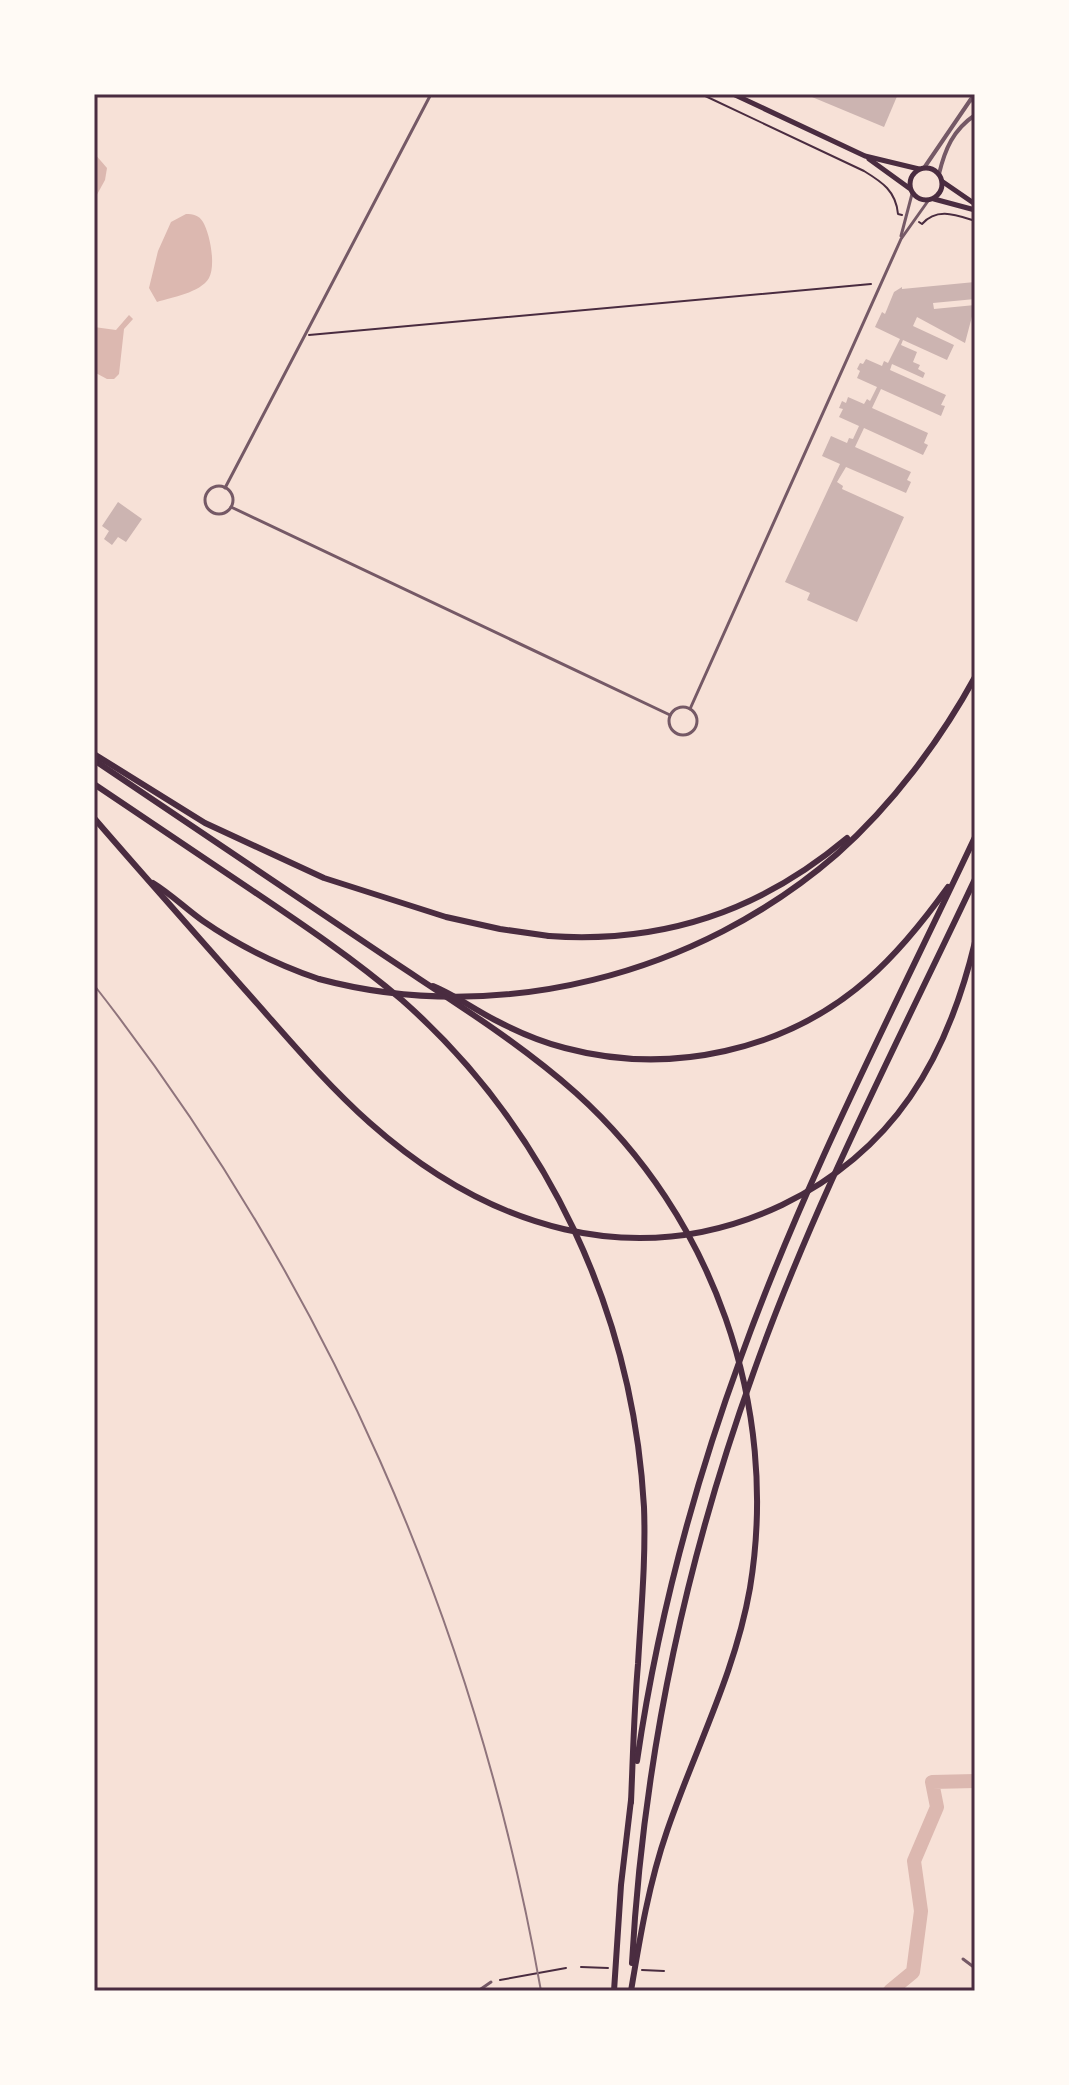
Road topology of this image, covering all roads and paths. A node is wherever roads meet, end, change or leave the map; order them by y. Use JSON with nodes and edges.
{"nodes":[{"id":1,"x":431,"y":94,"type":"edge"},
{"id":2,"x":701,"y":94,"type":"edge"},
{"id":3,"x":733,"y":94,"type":"edge"},
{"id":4,"x":971,"y":95,"type":"edge"},
{"id":5,"x":975,"y":106,"type":"edge"},
{"id":6,"x":975,"y":115,"type":"edge"},
{"id":7,"x":865,"y":156,"type":"junction"},
{"id":8,"x":922,"y":169,"type":"junction"},
{"id":9,"x":939,"y":174,"type":"junction"},
{"id":10,"x":942,"y":181,"type":"junction"},
{"id":11,"x":911,"y":191,"type":"junction"},
{"id":12,"x":931,"y":200,"type":"junction"},
{"id":13,"x":975,"y":207,"type":"edge"},
{"id":14,"x":898,"y":214,"type":"dead end"},
{"id":15,"x":975,"y":221,"type":"edge"},
{"id":16,"x":922,"y":224,"type":"dead end"},
{"id":17,"x":901,"y":239,"type":"junction"},
{"id":18,"x":871,"y":284,"type":"dead end"},
{"id":19,"x":304,"y":336,"type":"junction"},
{"id":20,"x":225,"y":488,"type":"junction"},
{"id":21,"x":231,"y":507,"type":"junction"},
{"id":22,"x":975,"y":677,"type":"edge"},
{"id":23,"x":690,"y":709,"type":"junction"},
{"id":24,"x":670,"y":715,"type":"junction"},
{"id":25,"x":94,"y":754,"type":"edge"},
{"id":26,"x":94,"y":760,"type":"edge"},
{"id":27,"x":94,"y":784,"type":"edge"},
{"id":28,"x":874,"y":815,"type":"junction"},
{"id":29,"x":94,"y":818,"type":"edge"},
{"id":30,"x":975,"y":837,"type":"edge"},
{"id":31,"x":961,"y":867,"type":"junction"},
{"id":32,"x":147,"y":879,"type":"junction"},
{"id":33,"x":975,"y":879,"type":"edge"},
{"id":34,"x":975,"y":942,"type":"edge"},
{"id":35,"x":422,"y":981,"type":"junction"},
{"id":36,"x":631,"y":1802,"type":"junction"},
{"id":37,"x":963,"y":1959,"type":"dead end"},
{"id":38,"x":566,"y":1968,"type":"dead end"},
{"id":39,"x":975,"y":1968,"type":"edge"},
{"id":40,"x":500,"y":1980,"type":"dead end"},
{"id":41,"x":491,"y":1982,"type":"dead end"},
{"id":42,"x":478,"y":1991,"type":"edge"},
{"id":43,"x":614,"y":1991,"type":"edge"},
{"id":44,"x":631,"y":1991,"type":"edge"}],
"edges":[{"from":1,"to":19,"type":"street"},
{"from":2,"to":14,"type":"path"},
{"from":3,"to":7,"type":"main road"},
{"from":4,"to":5,"type":"street"},
{"from":4,"to":8,"type":"street"},
{"from":6,"to":9,"type":"street"},
{"from":7,"to":8,"type":"main road"},
{"from":7,"to":11,"type":"main road"},
{"from":8,"to":9,"type":"main road"},
{"from":8,"to":11,"type":"main road"},
{"from":9,"to":10,"type":"main road"},
{"from":10,"to":12,"type":"main road"},
{"from":10,"to":13,"type":"main road"},
{"from":11,"to":12,"type":"main road"},
{"from":11,"to":17,"type":"street"},
{"from":12,"to":13,"type":"main road"},
{"from":12,"to":17,"type":"street"},
{"from":15,"to":16,"type":"path"},
{"from":17,"to":23,"type":"street"},
{"from":18,"to":19,"type":"path"},
{"from":19,"to":20,"type":"street"},
{"from":20,"to":21,"type":"street"},
{"from":20,"to":21,"type":"street"},
{"from":21,"to":24,"type":"street"},
{"from":22,"to":28,"type":"highway"},
{"from":23,"to":24,"type":"street"},
{"from":23,"to":24,"type":"street"},
{"from":25,"to":28,"type":"highway"},
{"from":26,"to":35,"type":"highway"},
{"from":27,"to":36,"type":"highway"},
{"from":28,"to":32,"type":"highway"},
{"from":29,"to":32,"type":"highway"},
{"from":30,"to":31,"type":"highway"},
{"from":31,"to":35,"type":"highway"},
{"from":31,"to":36,"type":"highway"},
{"from":32,"to":34,"type":"highway"},
{"from":33,"to":44,"type":"highway"},
{"from":35,"to":44,"type":"highway"},
{"from":36,"to":43,"type":"highway"},
{"from":37,"to":39,"type":"street"},
{"from":38,"to":40,"type":"path"},
{"from":41,"to":42,"type":"street"}]}
